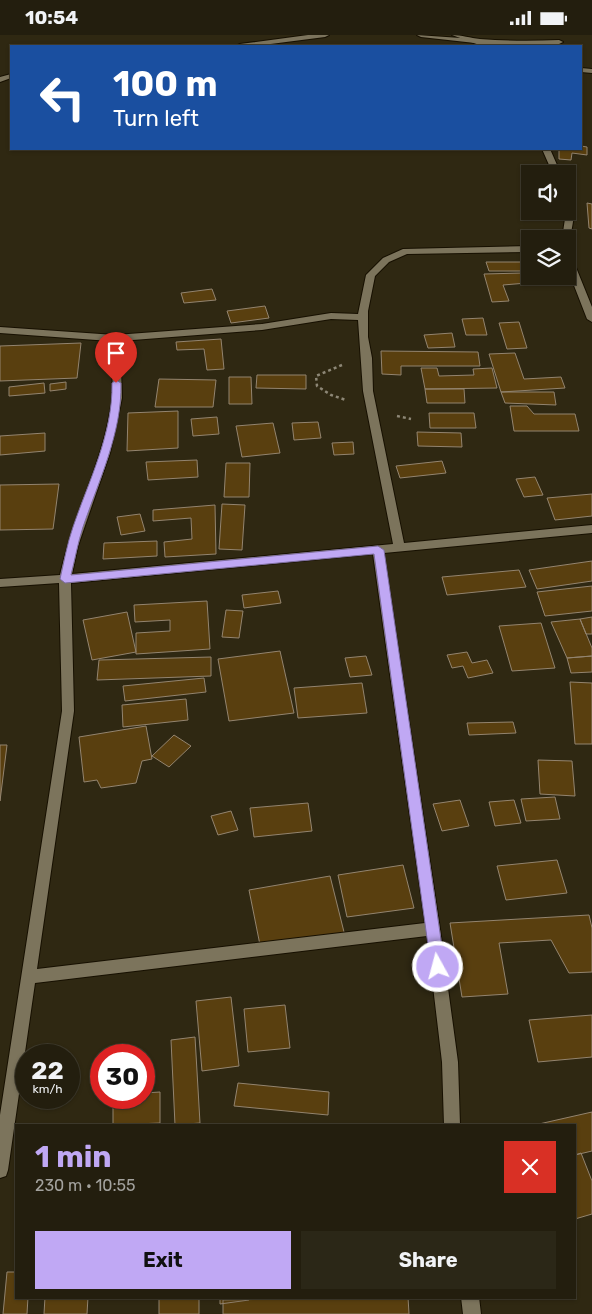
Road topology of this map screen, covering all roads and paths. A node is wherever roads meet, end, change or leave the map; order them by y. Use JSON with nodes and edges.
{"nodes":[{"id":1,"x":324,"y":35,"type":"edge"},
{"id":2,"x":421,"y":35,"type":"edge"},
{"id":3,"x":456,"y":35,"type":"edge"},
{"id":4,"x":476,"y":41,"type":"junction"},
{"id":5,"x":559,"y":41,"type":"edge"},
{"id":6,"x":248,"y":45,"type":"edge"},
{"id":7,"x":486,"y":45,"type":"edge"},
{"id":8,"x":546,"y":150,"type":"edge"},
{"id":9,"x":553,"y":165,"type":"edge"},
{"id":10,"x":521,"y":249,"type":"edge"},
{"id":11,"x":576,"y":280,"type":"edge"},
{"id":12,"x":363,"y":317,"type":"junction"},
{"id":13,"x":592,"y":319,"type":"edge"},
{"id":14,"x":0,"y":330,"type":"edge"},
{"id":15,"x":115,"y":338,"type":"junction"},
{"id":16,"x":367,"y":358,"type":"junction"},
{"id":17,"x":372,"y":409,"type":"junction"},
{"id":18,"x":592,"y":529,"type":"edge"},
{"id":19,"x":399,"y":548,"type":"junction"},
{"id":20,"x":378,"y":550,"type":"junction"},
{"id":21,"x":65,"y":579,"type":"junction"},
{"id":22,"x":0,"y":583,"type":"edge"},
{"id":23,"x":433,"y":929,"type":"junction"},
{"id":24,"x":28,"y":977,"type":"junction"},
{"id":25,"x":452,"y":1124,"type":"edge"},
{"id":26,"x":0,"y":1170,"type":"edge"},
{"id":27,"x":470,"y":1299,"type":"edge"},
{"id":28,"x":472,"y":1314,"type":"edge"}],
"edges":[{"from":1,"to":6,"type":"street"},
{"from":2,"to":4,"type":"street"},
{"from":3,"to":4,"type":"street"},
{"from":4,"to":5,"type":"street"},
{"from":4,"to":7,"type":"street"},
{"from":8,"to":9,"type":"street"},
{"from":10,"to":12,"type":"street"},
{"from":11,"to":13,"type":"street"},
{"from":12,"to":15,"type":"street"},
{"from":12,"to":16,"type":"street"},
{"from":14,"to":15,"type":"street"},
{"from":15,"to":21,"type":"street"},
{"from":16,"to":17,"type":"street"},
{"from":16,"to":17,"type":"path"},
{"from":17,"to":19,"type":"street"},
{"from":18,"to":19,"type":"street"},
{"from":19,"to":20,"type":"street"},
{"from":20,"to":21,"type":"street"},
{"from":20,"to":23,"type":"street"},
{"from":21,"to":22,"type":"street"},
{"from":21,"to":24,"type":"street"},
{"from":23,"to":24,"type":"street"},
{"from":23,"to":25,"type":"street"},
{"from":24,"to":26,"type":"street"},
{"from":27,"to":28,"type":"street"}]}
